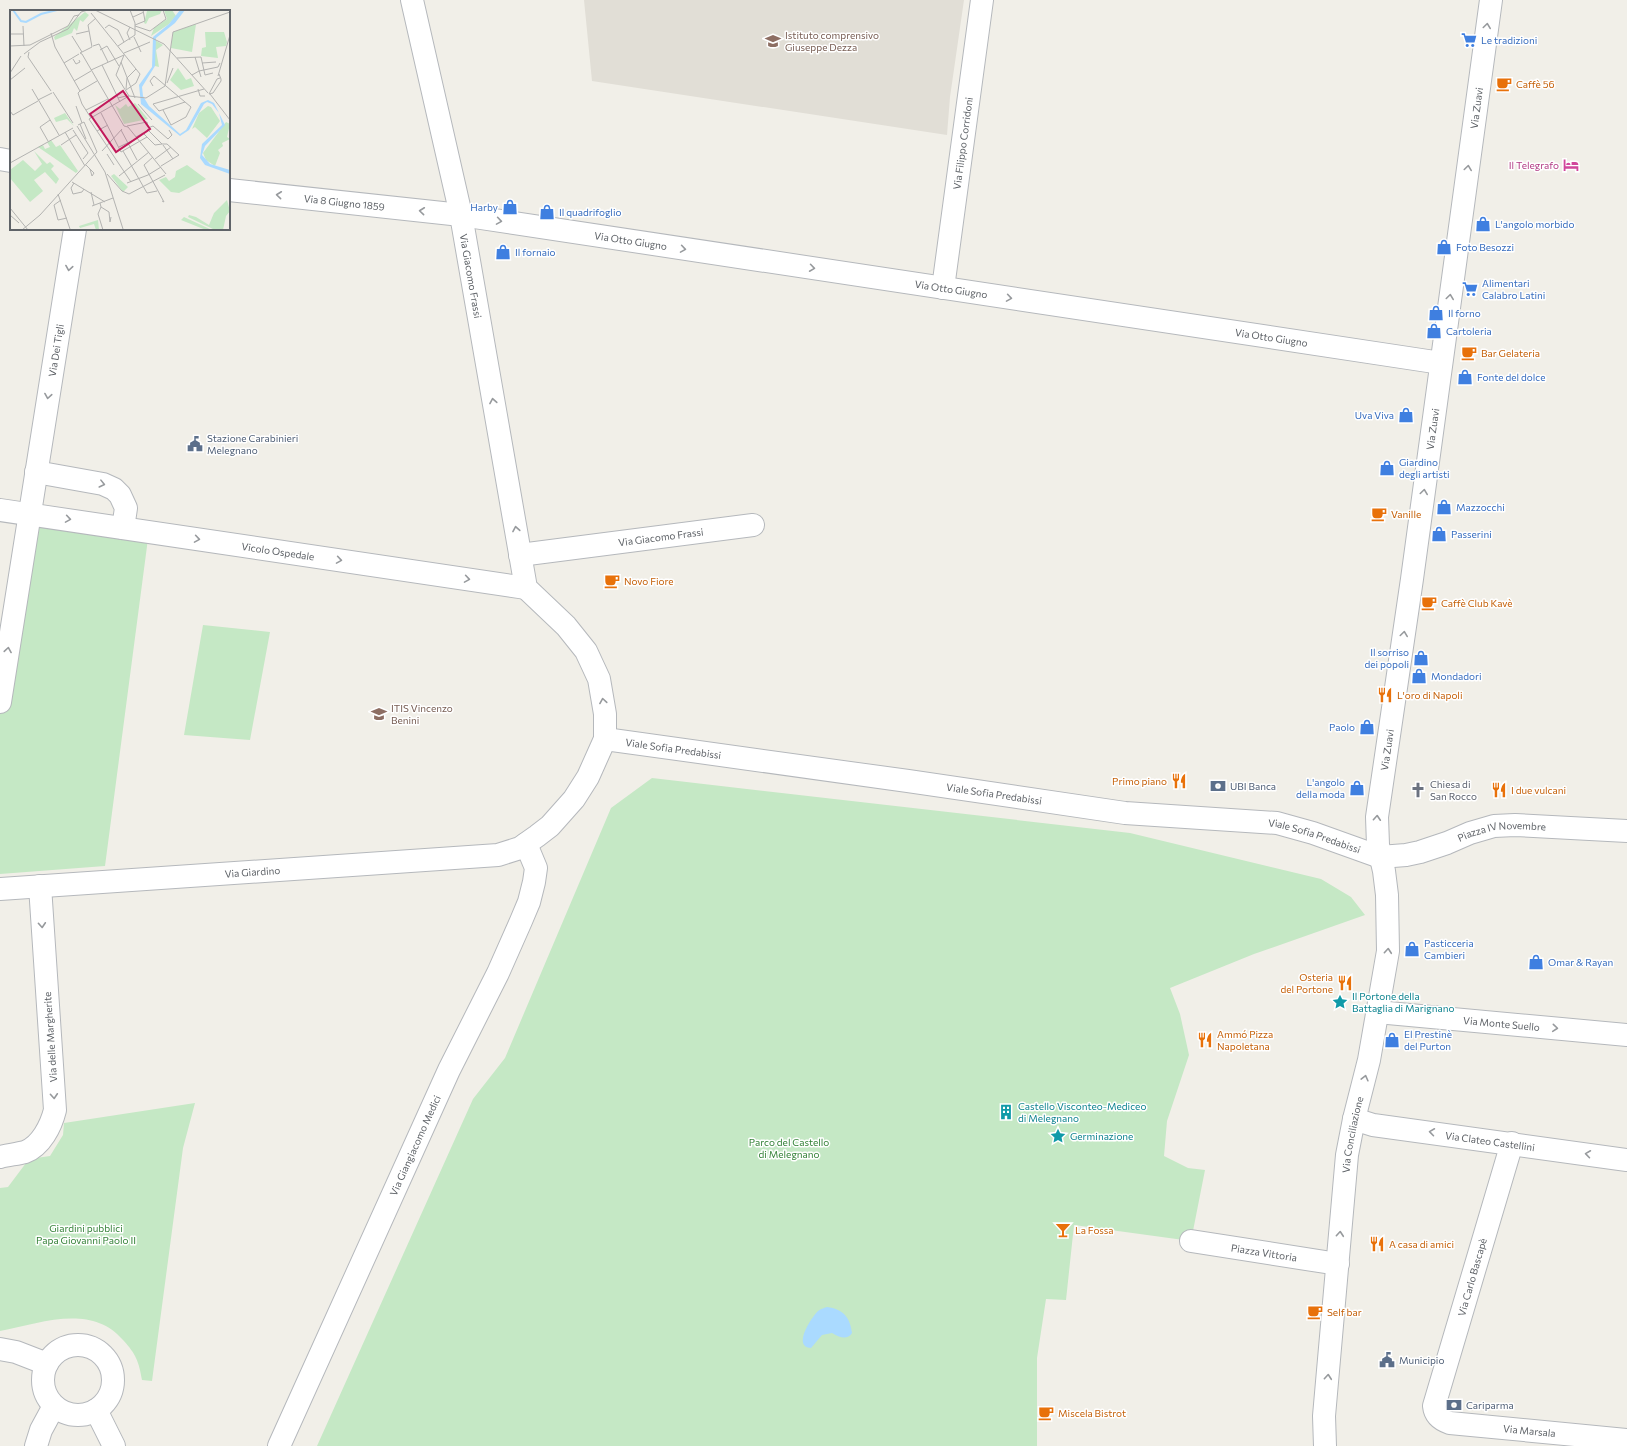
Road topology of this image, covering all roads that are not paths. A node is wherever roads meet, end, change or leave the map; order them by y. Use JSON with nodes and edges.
{"nodes":[{"id":1,"x":412,"y":0,"type":"edge"},
{"id":2,"x":982,"y":0,"type":"edge"},
{"id":3,"x":1491,"y":0,"type":"edge"},
{"id":4,"x":0,"y":159,"type":"edge"},
{"id":5,"x":10,"y":161,"type":"edge"},
{"id":6,"x":230,"y":190,"type":"edge"},
{"id":7,"x":461,"y":216,"type":"junction"},
{"id":8,"x":75,"y":230,"type":"edge"},
{"id":9,"x":943,"y":288,"type":"junction"},
{"id":10,"x":1441,"y":364,"type":"junction"},
{"id":11,"x":36,"y":472,"type":"junction"},
{"id":12,"x":0,"y":510,"type":"edge"},
{"id":13,"x":29,"y":514,"type":"junction"},
{"id":14,"x":753,"y":525,"type":"dead end"},
{"id":15,"x":123,"y":528,"type":"junction"},
{"id":16,"x":520,"y":555,"type":"junction"},
{"id":17,"x":526,"y":588,"type":"junction"},
{"id":18,"x":0,"y":702,"type":"edge"},
{"id":19,"x":605,"y":740,"type":"junction"},
{"id":20,"x":1627,"y":831,"type":"edge"},
{"id":21,"x":526,"y":844,"type":"junction"},
{"id":22,"x":1380,"y":857,"type":"junction"},
{"id":23,"x":40,"y":886,"type":"junction"},
{"id":24,"x":0,"y":889,"type":"edge"},
{"id":25,"x":1376,"y":1012,"type":"junction"},
{"id":26,"x":1627,"y":1035,"type":"edge"},
{"id":27,"x":1354,"y":1120,"type":"junction"},
{"id":28,"x":1512,"y":1143,"type":"junction"},
{"id":29,"x":0,"y":1157,"type":"edge"},
{"id":30,"x":1627,"y":1158,"type":"edge"},
{"id":31,"x":1191,"y":1241,"type":"dead end"},
{"id":32,"x":1338,"y":1264,"type":"junction"},
{"id":33,"x":0,"y":1349,"type":"edge"},
{"id":34,"x":47,"y":1364,"type":"junction"},
{"id":35,"x":54,"y":1406,"type":"junction"},
{"id":36,"x":96,"y":1410,"type":"junction"},
{"id":37,"x":1434,"y":1412,"type":"joint"},
{"id":38,"x":1627,"y":1440,"type":"edge"},
{"id":39,"x":36,"y":1446,"type":"edge"},
{"id":40,"x":114,"y":1446,"type":"edge"},
{"id":41,"x":279,"y":1446,"type":"edge"},
{"id":42,"x":1325,"y":1446,"type":"edge"}],
"edges":[{"from":1,"to":7,"type":"street","name":"Via Giacomo Frassi"},
{"from":2,"to":9,"type":"street","name":"Via Filippo Corridoni"},
{"from":10,"to":3,"type":"street","name":"Via Zuavi","one_way":true},
{"from":4,"to":5,"type":"street"},
{"from":7,"to":6,"type":"street","name":"Via 8 Giugno 1859","one_way":true},
{"from":7,"to":9,"type":"street","name":"Via Otto Giugno","one_way":true},
{"from":16,"to":7,"type":"street","name":"Via Giacomo Frassi","one_way":true},
{"from":8,"to":11,"type":"street","name":"Via Dei Tigli","one_way":true},
{"from":9,"to":10,"type":"street","name":"Via Otto Giugno","one_way":true},
{"from":22,"to":10,"type":"street","name":"Via Zuavi","one_way":true},
{"from":11,"to":13,"type":"street","name":"Via Dei Tigli"},
{"from":11,"to":15,"type":"street","one_way":true},
{"from":12,"to":13,"type":"street","name":"Vicolo Ospedale"},
{"from":13,"to":15,"type":"street","name":"Vicolo Ospedale","one_way":true},
{"from":18,"to":13,"type":"street","one_way":true},
{"from":14,"to":16,"type":"street","name":"Via Giacomo Frassi"},
{"from":15,"to":17,"type":"street","name":"Vicolo Ospedale","one_way":true},
{"from":16,"to":17,"type":"street","name":"Via Giacomo Frassi"},
{"from":19,"to":17,"type":"street","one_way":true},
{"from":19,"to":21,"type":"street","name":"Via Giardino"},
{"from":19,"to":22,"type":"street","name":"Viale Sofia Predabissi"},
{"from":20,"to":22,"type":"street","name":"Piazza IV Novembre"},
{"from":21,"to":23,"type":"street","name":"Via Giardino"},
{"from":21,"to":41,"type":"street","name":"Via Giangiacomo Medici"},
{"from":25,"to":22,"type":"street","name":"Via Conciliazione","one_way":true},
{"from":23,"to":24,"type":"street","name":"Via Giardino"},
{"from":23,"to":29,"type":"street","name":"Via delle Margherite","one_way":true},
{"from":25,"to":26,"type":"street","name":"Via Monte Suello","one_way":true},
{"from":27,"to":25,"type":"street","name":"Via Conciliazione","one_way":true},
{"from":28,"to":27,"type":"street","name":"Via Clateo Castellini","one_way":true},
{"from":32,"to":27,"type":"street","name":"Via Conciliazione","one_way":true},
{"from":30,"to":28,"type":"street","name":"Via Clateo Castellini","one_way":true},
{"from":28,"to":37,"type":"street","name":"Via Carlo Bascapè"},
{"from":31,"to":32,"type":"street","name":"Piazza Vittoria"},
{"from":42,"to":32,"type":"street","name":"Via Conciliazione","one_way":true},
{"from":33,"to":34,"type":"street"},
{"from":34,"to":35,"type":"street"},
{"from":34,"to":36,"type":"street"},
{"from":35,"to":36,"type":"street"},
{"from":35,"to":39,"type":"street"},
{"from":36,"to":40,"type":"street"},
{"from":37,"to":38,"type":"street","name":"Via Marsala"}]}
